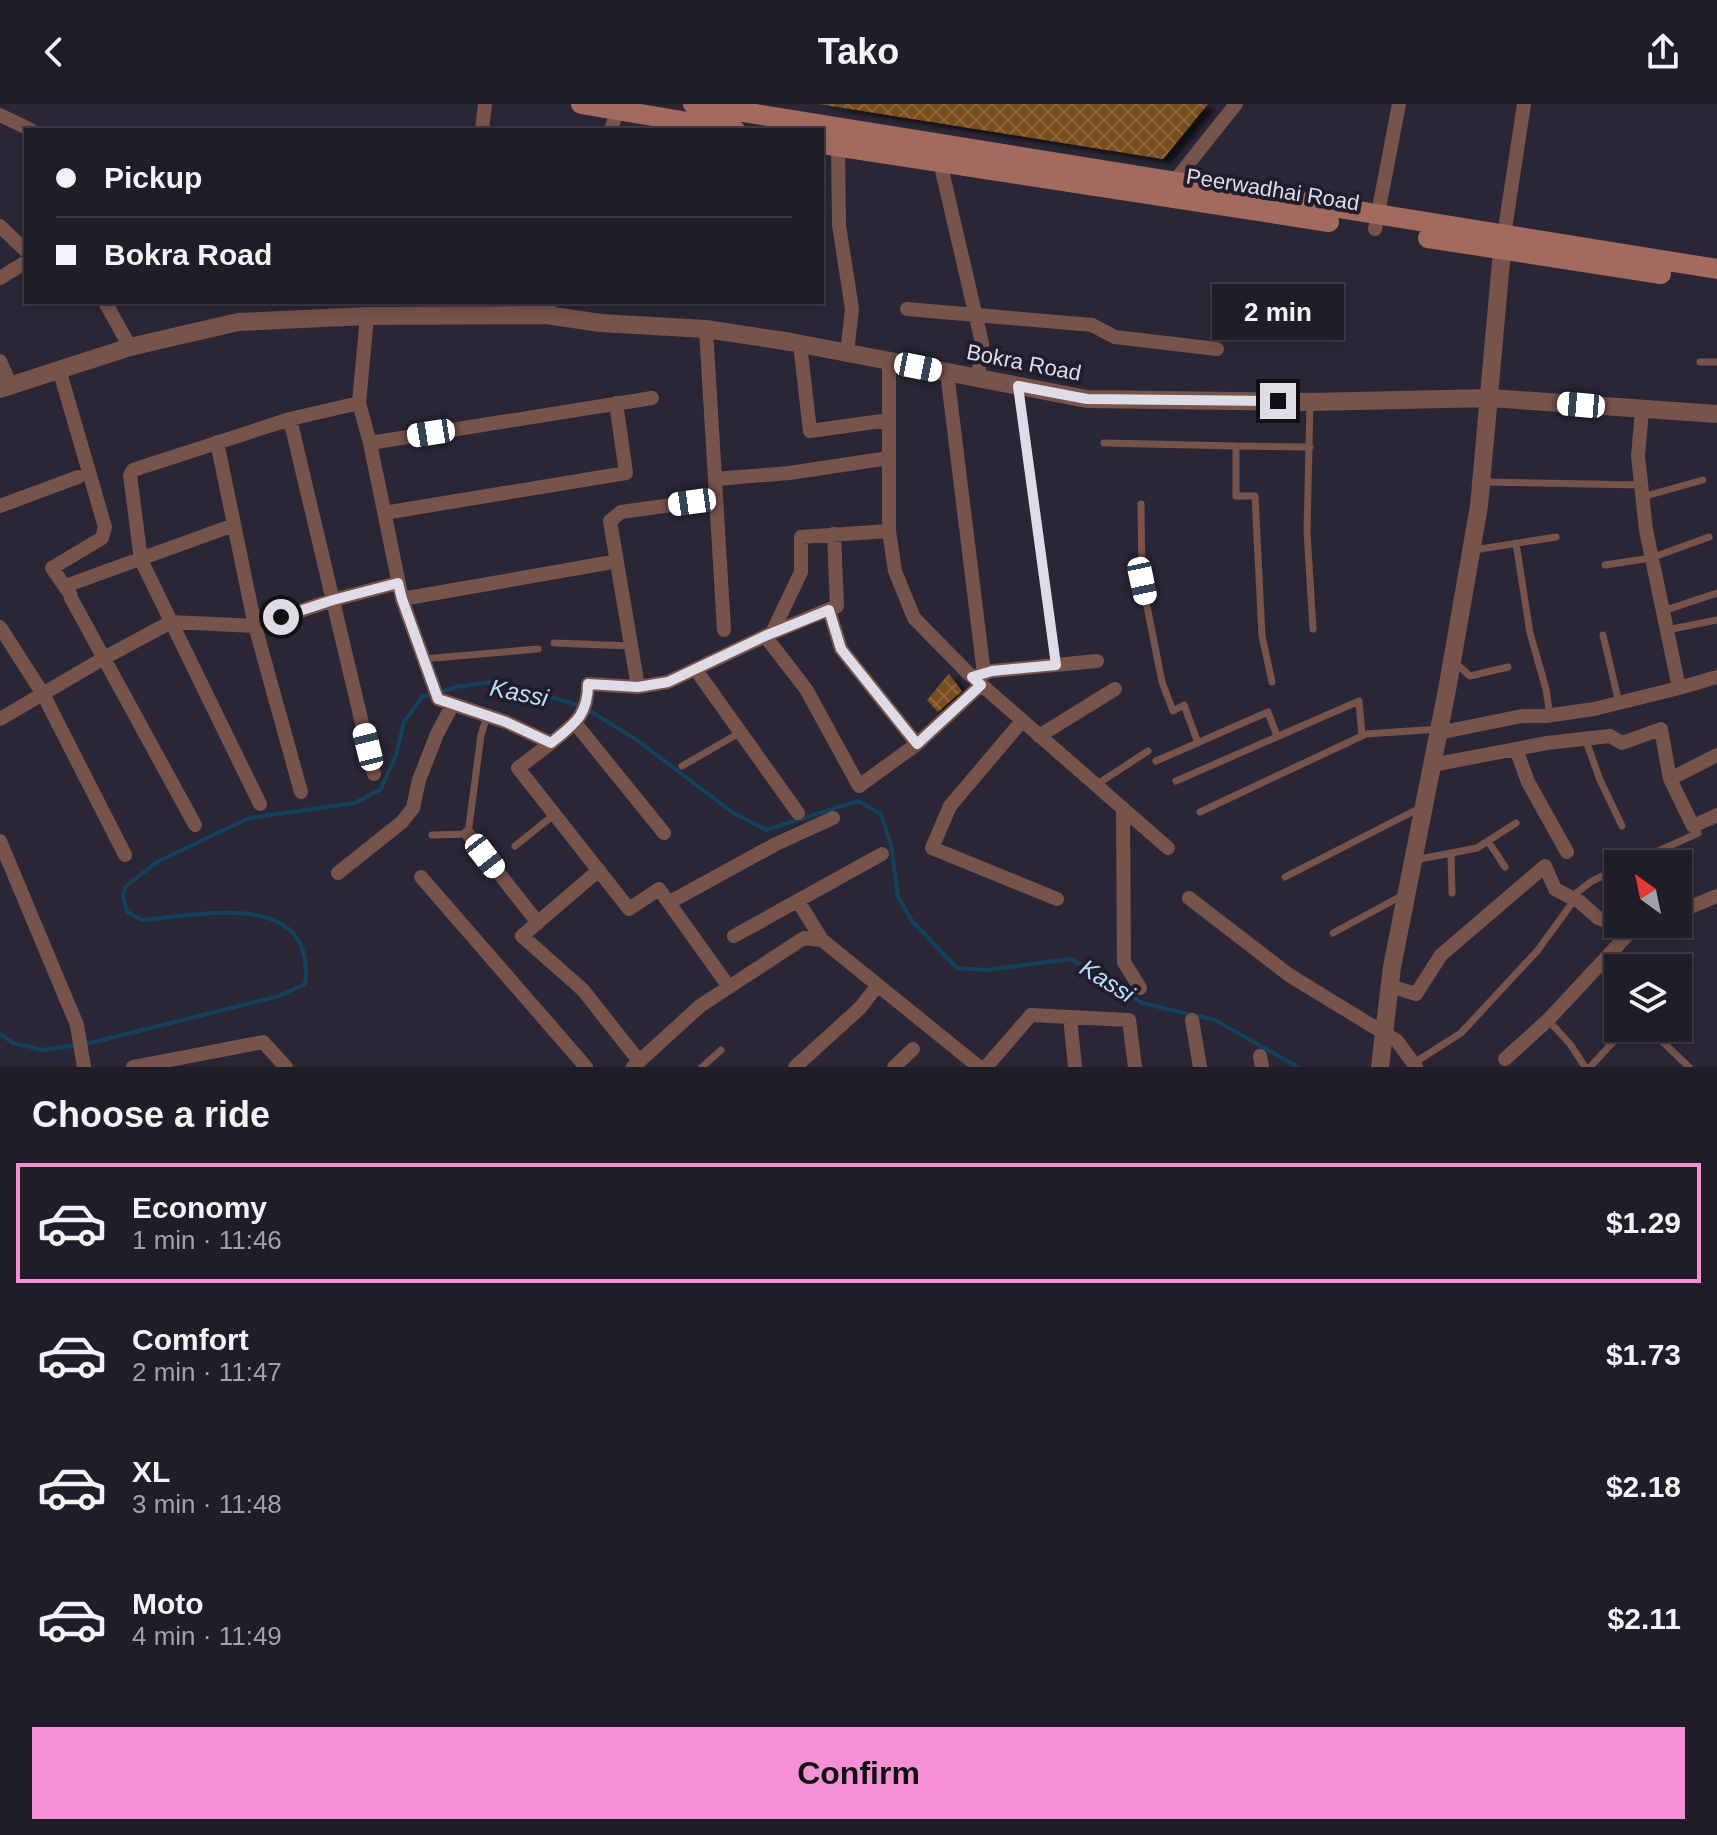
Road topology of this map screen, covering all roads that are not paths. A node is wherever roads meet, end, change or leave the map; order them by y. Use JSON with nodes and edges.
{"nodes":[{"id":1,"x":485,"y":104,"type":"edge"},
{"id":2,"x":581,"y":104,"type":"edge"},
{"id":3,"x":1236,"y":104,"type":"edge"},
{"id":4,"x":1399,"y":104,"type":"edge"},
{"id":5,"x":1524,"y":104,"type":"edge"},
{"id":6,"x":697,"y":112,"type":"edge"},
{"id":7,"x":0,"y":115,"type":"edge"},
{"id":8,"x":614,"y":120,"type":"edge"},
{"id":9,"x":27,"y":128,"type":"edge"},
{"id":10,"x":482,"y":128,"type":"edge"},
{"id":11,"x":731,"y":128,"type":"edge"},
{"id":12,"x":804,"y":128,"type":"edge"},
{"id":13,"x":824,"y":131,"type":"edge"},
{"id":14,"x":830,"y":145,"type":"edge"},
{"id":15,"x":940,"y":162,"type":"junction"},
{"id":16,"x":1173,"y":183,"type":"junction"},
{"id":17,"x":1377,"y":223,"type":"junction"},
{"id":18,"x":0,"y":226,"type":"edge"},
{"id":19,"x":1503,"y":244,"type":"junction"},
{"id":20,"x":24,"y":249,"type":"edge"},
{"id":21,"x":24,"y":263,"type":"edge"},
{"id":22,"x":1717,"y":269,"type":"edge"},
{"id":23,"x":0,"y":278,"type":"edge"},
{"id":24,"x":1717,"y":281,"type":"edge"},
{"id":25,"x":106,"y":304,"type":"edge"},
{"id":26,"x":548,"y":308,"type":"edge"},
{"id":27,"x":907,"y":309,"type":"dead end"},
{"id":28,"x":975,"y":314,"type":"junction"},
{"id":29,"x":367,"y":316,"type":"junction"},
{"id":30,"x":706,"y":329,"type":"junction"},
{"id":31,"x":800,"y":344,"type":"junction"},
{"id":32,"x":130,"y":347,"type":"junction"},
{"id":33,"x":1217,"y":349,"type":"dead end"},
{"id":34,"x":847,"y":353,"type":"junction"},
{"id":35,"x":0,"y":361,"type":"edge"},
{"id":36,"x":889,"y":361,"type":"junction"},
{"id":37,"x":1700,"y":362,"type":"dead end"},
{"id":38,"x":1717,"y":362,"type":"edge"},
{"id":39,"x":59,"y":369,"type":"junction"},
{"id":40,"x":947,"y":372,"type":"junction"},
{"id":41,"x":978,"y":378,"type":"junction"},
{"id":42,"x":1018,"y":386,"type":"junction"},
{"id":43,"x":6,"y":388,"type":"edge"},
{"id":44,"x":652,"y":398,"type":"dead end"},
{"id":45,"x":1490,"y":398,"type":"junction"},
{"id":46,"x":1310,"y":402,"type":"junction"},
{"id":47,"x":359,"y":403,"type":"junction"},
{"id":48,"x":616,"y":403,"type":"junction"},
{"id":49,"x":1642,"y":410,"type":"junction"},
{"id":50,"x":1717,"y":414,"type":"edge"},
{"id":51,"x":290,"y":419,"type":"junction"},
{"id":52,"x":889,"y":420,"type":"junction"},
{"id":53,"x":217,"y":442,"type":"junction"},
{"id":54,"x":370,"y":443,"type":"junction"},
{"id":55,"x":1104,"y":443,"type":"dead end"},
{"id":56,"x":1236,"y":446,"type":"junction"},
{"id":57,"x":1310,"y":447,"type":"junction"},
{"id":58,"x":889,"y":458,"type":"junction"},
{"id":59,"x":78,"y":477,"type":"dead end"},
{"id":60,"x":715,"y":479,"type":"junction"},
{"id":61,"x":1703,"y":480,"type":"dead end"},
{"id":62,"x":1481,"y":482,"type":"junction"},
{"id":63,"x":1642,"y":491,"type":"junction"},
{"id":64,"x":716,"y":499,"type":"junction"},
{"id":65,"x":1141,"y":504,"type":"dead end"},
{"id":66,"x":0,"y":506,"type":"edge"},
{"id":67,"x":384,"y":513,"type":"junction"},
{"id":68,"x":234,"y":525,"type":"junction"},
{"id":69,"x":889,"y":531,"type":"junction"},
{"id":70,"x":834,"y":534,"type":"junction"},
{"id":71,"x":1556,"y":537,"type":"dead end"},
{"id":72,"x":1709,"y":537,"type":"dead end"},
{"id":73,"x":1516,"y":543,"type":"junction"},
{"id":74,"x":1472,"y":550,"type":"junction"},
{"id":75,"x":1651,"y":558,"type":"junction"},
{"id":76,"x":141,"y":560,"type":"junction"},
{"id":77,"x":607,"y":563,"type":"dead end"},
{"id":78,"x":1605,"y":565,"type":"dead end"},
{"id":79,"x":398,"y":583,"type":"junction"},
{"id":80,"x":68,"y":591,"type":"junction"},
{"id":81,"x":1717,"y":593,"type":"edge"},
{"id":82,"x":402,"y":599,"type":"junction"},
{"id":83,"x":333,"y":600,"type":"junction"},
{"id":84,"x":829,"y":610,"type":"junction"},
{"id":85,"x":1661,"y":612,"type":"junction"},
{"id":86,"x":1717,"y":620,"type":"edge"},
{"id":87,"x":171,"y":622,"type":"junction"},
{"id":88,"x":255,"y":626,"type":"junction"},
{"id":89,"x":0,"y":627,"type":"edge"},
{"id":90,"x":1313,"y":629,"type":"dead end"},
{"id":91,"x":724,"y":630,"type":"dead end"},
{"id":92,"x":1665,"y":630,"type":"junction"},
{"id":93,"x":768,"y":635,"type":"junction"},
{"id":94,"x":1603,"y":635,"type":"dead end"},
{"id":95,"x":554,"y":643,"type":"dead end"},
{"id":96,"x":631,"y":646,"type":"junction"},
{"id":97,"x":538,"y":649,"type":"dead end"},
{"id":98,"x":104,"y":658,"type":"junction"},
{"id":99,"x":423,"y":659,"type":"junction"},
{"id":100,"x":1097,"y":661,"type":"dead end"},
{"id":101,"x":1452,"y":661,"type":"junction"},
{"id":102,"x":1056,"y":665,"type":"junction"},
{"id":103,"x":1508,"y":667,"type":"dead end"},
{"id":104,"x":696,"y":670,"type":"junction"},
{"id":105,"x":1717,"y":677,"type":"edge"},
{"id":106,"x":979,"y":679,"type":"junction"},
{"id":107,"x":1272,"y":682,"type":"dead end"},
{"id":108,"x":638,"y":687,"type":"junction"},
{"id":109,"x":1679,"y":688,"type":"junction"},
{"id":110,"x":1115,"y":689,"type":"dead end"},
{"id":111,"x":43,"y":694,"type":"junction"},
{"id":112,"x":1619,"y":703,"type":"junction"},
{"id":113,"x":453,"y":704,"type":"junction"},
{"id":114,"x":487,"y":716,"type":"junction"},
{"id":115,"x":1550,"y":716,"type":"junction"},
{"id":116,"x":0,"y":719,"type":"edge"},
{"id":117,"x":1022,"y":721,"type":"junction"},
{"id":118,"x":575,"y":723,"type":"junction"},
{"id":119,"x":1439,"y":731,"type":"junction"},
{"id":120,"x":741,"y":732,"type":"junction"},
{"id":121,"x":1039,"y":736,"type":"junction"},
{"id":122,"x":1277,"y":736,"type":"junction"},
{"id":123,"x":1362,"y":736,"type":"junction"},
{"id":124,"x":1585,"y":738,"type":"junction"},
{"id":125,"x":551,"y":743,"type":"junction"},
{"id":126,"x":1198,"y":743,"type":"junction"},
{"id":127,"x":917,"y":744,"type":"junction"},
{"id":128,"x":1516,"y":749,"type":"junction"},
{"id":129,"x":1148,"y":751,"type":"dead end"},
{"id":130,"x":1717,"y":755,"type":"edge"},
{"id":131,"x":1156,"y":761,"type":"dead end"},
{"id":132,"x":1432,"y":765,"type":"junction"},
{"id":133,"x":682,"y":766,"type":"dead end"},
{"id":134,"x":374,"y":774,"type":"dead end"},
{"id":135,"x":1670,"y":779,"type":"junction"},
{"id":136,"x":1176,"y":781,"type":"dead end"},
{"id":137,"x":1096,"y":785,"type":"junction"},
{"id":138,"x":301,"y":792,"type":"dead end"},
{"id":139,"x":260,"y":804,"type":"dead end"},
{"id":140,"x":1424,"y":806,"type":"junction"},
{"id":141,"x":1123,"y":809,"type":"junction"},
{"id":142,"x":1200,"y":812,"type":"dead end"},
{"id":143,"x":798,"y":813,"type":"dead end"},
{"id":144,"x":555,"y":814,"type":"junction"},
{"id":145,"x":1717,"y":815,"type":"edge"},
{"id":146,"x":833,"y":818,"type":"dead end"},
{"id":147,"x":1516,"y":823,"type":"dead end"},
{"id":148,"x":195,"y":825,"type":"dead end"},
{"id":149,"x":1622,"y":826,"type":"dead end"},
{"id":150,"x":1693,"y":826,"type":"junction"},
{"id":151,"x":664,"y":833,"type":"dead end"},
{"id":152,"x":468,"y":834,"type":"junction"},
{"id":153,"x":432,"y":835,"type":"dead end"},
{"id":154,"x":0,"y":841,"type":"edge"},
{"id":155,"x":1488,"y":841,"type":"junction"},
{"id":156,"x":515,"y":846,"type":"dead end"},
{"id":157,"x":1168,"y":848,"type":"dead end"},
{"id":158,"x":1661,"y":850,"type":"edge"},
{"id":159,"x":1567,"y":852,"type":"dead end"},
{"id":160,"x":1451,"y":853,"type":"junction"},
{"id":161,"x":882,"y":854,"type":"dead end"},
{"id":162,"x":125,"y":855,"type":"dead end"},
{"id":163,"x":1413,"y":861,"type":"junction"},
{"id":164,"x":1505,"y":867,"type":"dead end"},
{"id":165,"x":599,"y":870,"type":"junction"},
{"id":166,"x":6,"y":873,"type":"edge"},
{"id":167,"x":338,"y":873,"type":"dead end"},
{"id":168,"x":1604,"y":875,"type":"edge"},
{"id":169,"x":421,"y":877,"type":"dead end"},
{"id":170,"x":1285,"y":877,"type":"dead end"},
{"id":171,"x":1407,"y":892,"type":"junction"},
{"id":172,"x":1452,"y":893,"type":"dead end"},
{"id":173,"x":1717,"y":896,"type":"edge"},
{"id":174,"x":1189,"y":898,"type":"dead end"},
{"id":175,"x":1573,"y":898,"type":"junction"},
{"id":176,"x":1057,"y":899,"type":"dead end"},
{"id":177,"x":798,"y":901,"type":"junction"},
{"id":178,"x":670,"y":902,"type":"junction"},
{"id":179,"x":1692,"y":906,"type":"edge"},
{"id":180,"x":1604,"y":920,"type":"edge"},
{"id":181,"x":538,"y":923,"type":"junction"},
{"id":182,"x":1333,"y":933,"type":"dead end"},
{"id":183,"x":734,"y":936,"type":"dead end"},
{"id":184,"x":1624,"y":938,"type":"edge"},
{"id":185,"x":822,"y":940,"type":"junction"},
{"id":186,"x":878,"y":985,"type":"junction"},
{"id":187,"x":1390,"y":986,"type":"junction"},
{"id":188,"x":729,"y":987,"type":"junction"},
{"id":189,"x":1140,"y":988,"type":"dead end"},
{"id":190,"x":1070,"y":1017,"type":"junction"},
{"id":191,"x":1192,"y":1020,"type":"dead end"},
{"id":192,"x":1548,"y":1020,"type":"junction"},
{"id":193,"x":1384,"y":1031,"type":"junction"},
{"id":194,"x":1612,"y":1042,"type":"edge"},
{"id":195,"x":1662,"y":1042,"type":"edge"},
{"id":196,"x":913,"y":1049,"type":"dead end"},
{"id":197,"x":721,"y":1050,"type":"dead end"},
{"id":198,"x":1505,"y":1059,"type":"dead end"},
{"id":199,"x":636,"y":1064,"type":"edge"},
{"id":200,"x":1415,"y":1065,"type":"edge"},
{"id":201,"x":1684,"y":1065,"type":"edge"},
{"id":202,"x":84,"y":1067,"type":"edge"},
{"id":203,"x":133,"y":1067,"type":"edge"},
{"id":204,"x":286,"y":1067,"type":"edge"},
{"id":205,"x":586,"y":1067,"type":"edge"},
{"id":206,"x":702,"y":1067,"type":"edge"},
{"id":207,"x":795,"y":1067,"type":"edge"},
{"id":208,"x":894,"y":1067,"type":"edge"},
{"id":209,"x":979,"y":1067,"type":"edge"},
{"id":210,"x":986,"y":1067,"type":"edge"},
{"id":211,"x":1075,"y":1067,"type":"edge"},
{"id":212,"x":1135,"y":1067,"type":"edge"},
{"id":213,"x":1200,"y":1067,"type":"edge"},
{"id":214,"x":1380,"y":1067,"type":"edge"},
{"id":215,"x":1588,"y":1067,"type":"edge"}],
"edges":[{"from":1,"to":10,"type":"street"},
{"from":2,"to":8,"type":"main road"},
{"from":3,"to":16,"type":"street"},
{"from":4,"to":17,"type":"street"},
{"from":5,"to":19,"type":"street"},
{"from":6,"to":8,"type":"main road"},
{"from":6,"to":11,"type":"main road"},
{"from":6,"to":12,"type":"main road"},
{"from":7,"to":9,"type":"street"},
{"from":13,"to":16,"type":"main road"},
{"from":14,"to":15,"type":"main road","name":"Peerwadhai Road"},
{"from":14,"to":34,"type":"street"},
{"from":15,"to":17,"type":"main road","name":"Peerwadhai Road"},
{"from":15,"to":28,"type":"street"},
{"from":16,"to":17,"type":"main road"},
{"from":17,"to":19,"type":"main road","name":"Peerwadhai Road"},
{"from":18,"to":20,"type":"street"},
{"from":19,"to":22,"type":"main road"},
{"from":19,"to":24,"type":"main road","name":"Peerwadhai Road"},
{"from":19,"to":45,"type":"street"},
{"from":21,"to":23,"type":"street"},
{"from":25,"to":32,"type":"street"},
{"from":26,"to":29,"type":"street","name":"Bokra Road"},
{"from":26,"to":30,"type":"street","name":"Bokra Road"},
{"from":27,"to":28,"type":"street"},
{"from":28,"to":33,"type":"street"},
{"from":28,"to":41,"type":"street"},
{"from":29,"to":32,"type":"street","name":"Bokra Road"},
{"from":29,"to":47,"type":"street"},
{"from":30,"to":31,"type":"street","name":"Bokra Road"},
{"from":30,"to":60,"type":"street"},
{"from":31,"to":34,"type":"street","name":"Bokra Road"},
{"from":31,"to":52,"type":"street"},
{"from":32,"to":39,"type":"street","name":"Bokra Road"},
{"from":34,"to":36,"type":"street","name":"Bokra Road"},
{"from":35,"to":43,"type":"street"},
{"from":36,"to":40,"type":"street","name":"Bokra Road"},
{"from":36,"to":52,"type":"street"},
{"from":37,"to":38,"type":"lane"},
{"from":39,"to":43,"type":"street","name":"Bokra Road"},
{"from":39,"to":80,"type":"street"},
{"from":40,"to":41,"type":"street","name":"Bokra Road"},
{"from":40,"to":106,"type":"street"},
{"from":41,"to":42,"type":"street","name":"Bokra Road"},
{"from":42,"to":46,"type":"street","name":"Bokra Road"},
{"from":42,"to":102,"type":"lane"},
{"from":44,"to":48,"type":"street"},
{"from":45,"to":46,"type":"street","name":"Bokra Road"},
{"from":45,"to":49,"type":"street","name":"Bokra Road"},
{"from":45,"to":62,"type":"street"},
{"from":46,"to":57,"type":"lane"},
{"from":47,"to":51,"type":"street"},
{"from":47,"to":54,"type":"street"},
{"from":48,"to":54,"type":"street"},
{"from":48,"to":67,"type":"street"},
{"from":49,"to":50,"type":"street","name":"Bokra Road"},
{"from":49,"to":63,"type":"street"},
{"from":51,"to":53,"type":"street"},
{"from":51,"to":83,"type":"street"},
{"from":52,"to":58,"type":"street"},
{"from":53,"to":68,"type":"street"},
{"from":53,"to":76,"type":"street"},
{"from":54,"to":67,"type":"street"},
{"from":55,"to":56,"type":"lane"},
{"from":56,"to":57,"type":"lane"},
{"from":56,"to":107,"type":"lane"},
{"from":57,"to":90,"type":"lane"},
{"from":58,"to":60,"type":"street"},
{"from":58,"to":69,"type":"street"},
{"from":59,"to":66,"type":"street"},
{"from":60,"to":64,"type":"street"},
{"from":61,"to":63,"type":"lane"},
{"from":62,"to":63,"type":"lane"},
{"from":62,"to":74,"type":"street"},
{"from":63,"to":75,"type":"street"},
{"from":64,"to":91,"type":"street"},
{"from":64,"to":96,"type":"street"},
{"from":65,"to":126,"type":"lane"},
{"from":67,"to":79,"type":"street"},
{"from":68,"to":76,"type":"street"},
{"from":68,"to":88,"type":"street"},
{"from":69,"to":70,"type":"street"},
{"from":69,"to":106,"type":"street"},
{"from":70,"to":84,"type":"street"},
{"from":70,"to":93,"type":"street"},
{"from":71,"to":73,"type":"lane"},
{"from":72,"to":75,"type":"lane"},
{"from":73,"to":74,"type":"lane"},
{"from":73,"to":115,"type":"lane"},
{"from":74,"to":101,"type":"street"},
{"from":75,"to":78,"type":"lane"},
{"from":75,"to":85,"type":"street"},
{"from":76,"to":80,"type":"street"},
{"from":76,"to":87,"type":"street"},
{"from":77,"to":82,"type":"street"},
{"from":79,"to":82,"type":"street"},
{"from":79,"to":83,"type":"street"},
{"from":80,"to":98,"type":"street"},
{"from":81,"to":85,"type":"lane"},
{"from":82,"to":99,"type":"street"},
{"from":83,"to":88,"type":"street"},
{"from":83,"to":134,"type":"street"},
{"from":84,"to":93,"type":"street"},
{"from":84,"to":127,"type":"street"},
{"from":85,"to":92,"type":"street"},
{"from":86,"to":92,"type":"lane"},
{"from":87,"to":88,"type":"street"},
{"from":87,"to":98,"type":"street"},
{"from":87,"to":139,"type":"street"},
{"from":88,"to":138,"type":"street"},
{"from":89,"to":111,"type":"street"},
{"from":92,"to":109,"type":"street"},
{"from":93,"to":104,"type":"street"},
{"from":93,"to":127,"type":"street"},
{"from":94,"to":112,"type":"lane"},
{"from":95,"to":96,"type":"lane"},
{"from":96,"to":108,"type":"street"},
{"from":97,"to":99,"type":"lane"},
{"from":98,"to":111,"type":"street"},
{"from":98,"to":148,"type":"street"},
{"from":99,"to":113,"type":"street"},
{"from":100,"to":102,"type":"street"},
{"from":101,"to":103,"type":"lane"},
{"from":101,"to":119,"type":"street"},
{"from":102,"to":106,"type":"street"},
{"from":104,"to":108,"type":"street"},
{"from":104,"to":120,"type":"street"},
{"from":105,"to":109,"type":"street"},
{"from":106,"to":117,"type":"street"},
{"from":106,"to":127,"type":"street"},
{"from":108,"to":118,"type":"street"},
{"from":109,"to":112,"type":"street"},
{"from":110,"to":121,"type":"street"},
{"from":111,"to":116,"type":"street"},
{"from":111,"to":162,"type":"street"},
{"from":112,"to":115,"type":"street"},
{"from":113,"to":114,"type":"street"},
{"from":113,"to":167,"type":"street"},
{"from":114,"to":125,"type":"street"},
{"from":114,"to":152,"type":"lane"},
{"from":115,"to":119,"type":"street"},
{"from":117,"to":121,"type":"street"},
{"from":117,"to":176,"type":"street"},
{"from":118,"to":125,"type":"street"},
{"from":118,"to":151,"type":"street"},
{"from":119,"to":123,"type":"lane"},
{"from":119,"to":132,"type":"street"},
{"from":120,"to":133,"type":"lane"},
{"from":120,"to":143,"type":"street"},
{"from":121,"to":137,"type":"street"},
{"from":122,"to":123,"type":"lane"},
{"from":122,"to":126,"type":"lane"},
{"from":122,"to":136,"type":"lane"},
{"from":123,"to":142,"type":"lane"},
{"from":124,"to":128,"type":"street"},
{"from":124,"to":135,"type":"street"},
{"from":124,"to":149,"type":"lane"},
{"from":125,"to":144,"type":"street"},
{"from":126,"to":131,"type":"lane"},
{"from":128,"to":132,"type":"street"},
{"from":128,"to":159,"type":"street"},
{"from":129,"to":137,"type":"lane"},
{"from":130,"to":135,"type":"street"},
{"from":132,"to":140,"type":"street"},
{"from":135,"to":150,"type":"street"},
{"from":137,"to":141,"type":"street"},
{"from":140,"to":163,"type":"street"},
{"from":140,"to":170,"type":"lane"},
{"from":141,"to":157,"type":"street"},
{"from":141,"to":189,"type":"street"},
{"from":144,"to":156,"type":"lane"},
{"from":144,"to":165,"type":"street"},
{"from":145,"to":150,"type":"street"},
{"from":146,"to":178,"type":"street"},
{"from":147,"to":155,"type":"lane"},
{"from":150,"to":158,"type":"lane"},
{"from":152,"to":153,"type":"lane"},
{"from":152,"to":181,"type":"street"},
{"from":154,"to":166,"type":"street"},
{"from":155,"to":160,"type":"lane"},
{"from":155,"to":164,"type":"lane"},
{"from":160,"to":163,"type":"lane"},
{"from":160,"to":172,"type":"lane"},
{"from":161,"to":177,"type":"street"},
{"from":163,"to":171,"type":"street"},
{"from":165,"to":178,"type":"street"},
{"from":165,"to":181,"type":"street"},
{"from":166,"to":202,"type":"street"},
{"from":168,"to":175,"type":"lane"},
{"from":169,"to":205,"type":"street"},
{"from":171,"to":182,"type":"lane"},
{"from":171,"to":187,"type":"street"},
{"from":173,"to":179,"type":"street"},
{"from":174,"to":193,"type":"street"},
{"from":175,"to":180,"type":"street"},
{"from":175,"to":187,"type":"street"},
{"from":175,"to":200,"type":"lane"},
{"from":177,"to":183,"type":"street"},
{"from":177,"to":185,"type":"street"},
{"from":178,"to":188,"type":"street"},
{"from":181,"to":199,"type":"street"},
{"from":184,"to":192,"type":"street"},
{"from":185,"to":186,"type":"street"},
{"from":185,"to":188,"type":"street"},
{"from":186,"to":207,"type":"street"},
{"from":186,"to":209,"type":"street"},
{"from":187,"to":193,"type":"street"},
{"from":188,"to":199,"type":"street"},
{"from":190,"to":210,"type":"street"},
{"from":190,"to":211,"type":"street"},
{"from":190,"to":212,"type":"street"},
{"from":191,"to":213,"type":"street"},
{"from":192,"to":198,"type":"street"},
{"from":192,"to":215,"type":"lane"},
{"from":193,"to":200,"type":"street"},
{"from":193,"to":214,"type":"street"},
{"from":194,"to":215,"type":"lane"},
{"from":195,"to":201,"type":"lane"},
{"from":196,"to":208,"type":"street"},
{"from":197,"to":206,"type":"lane"},
{"from":203,"to":204,"type":"street"}]}
